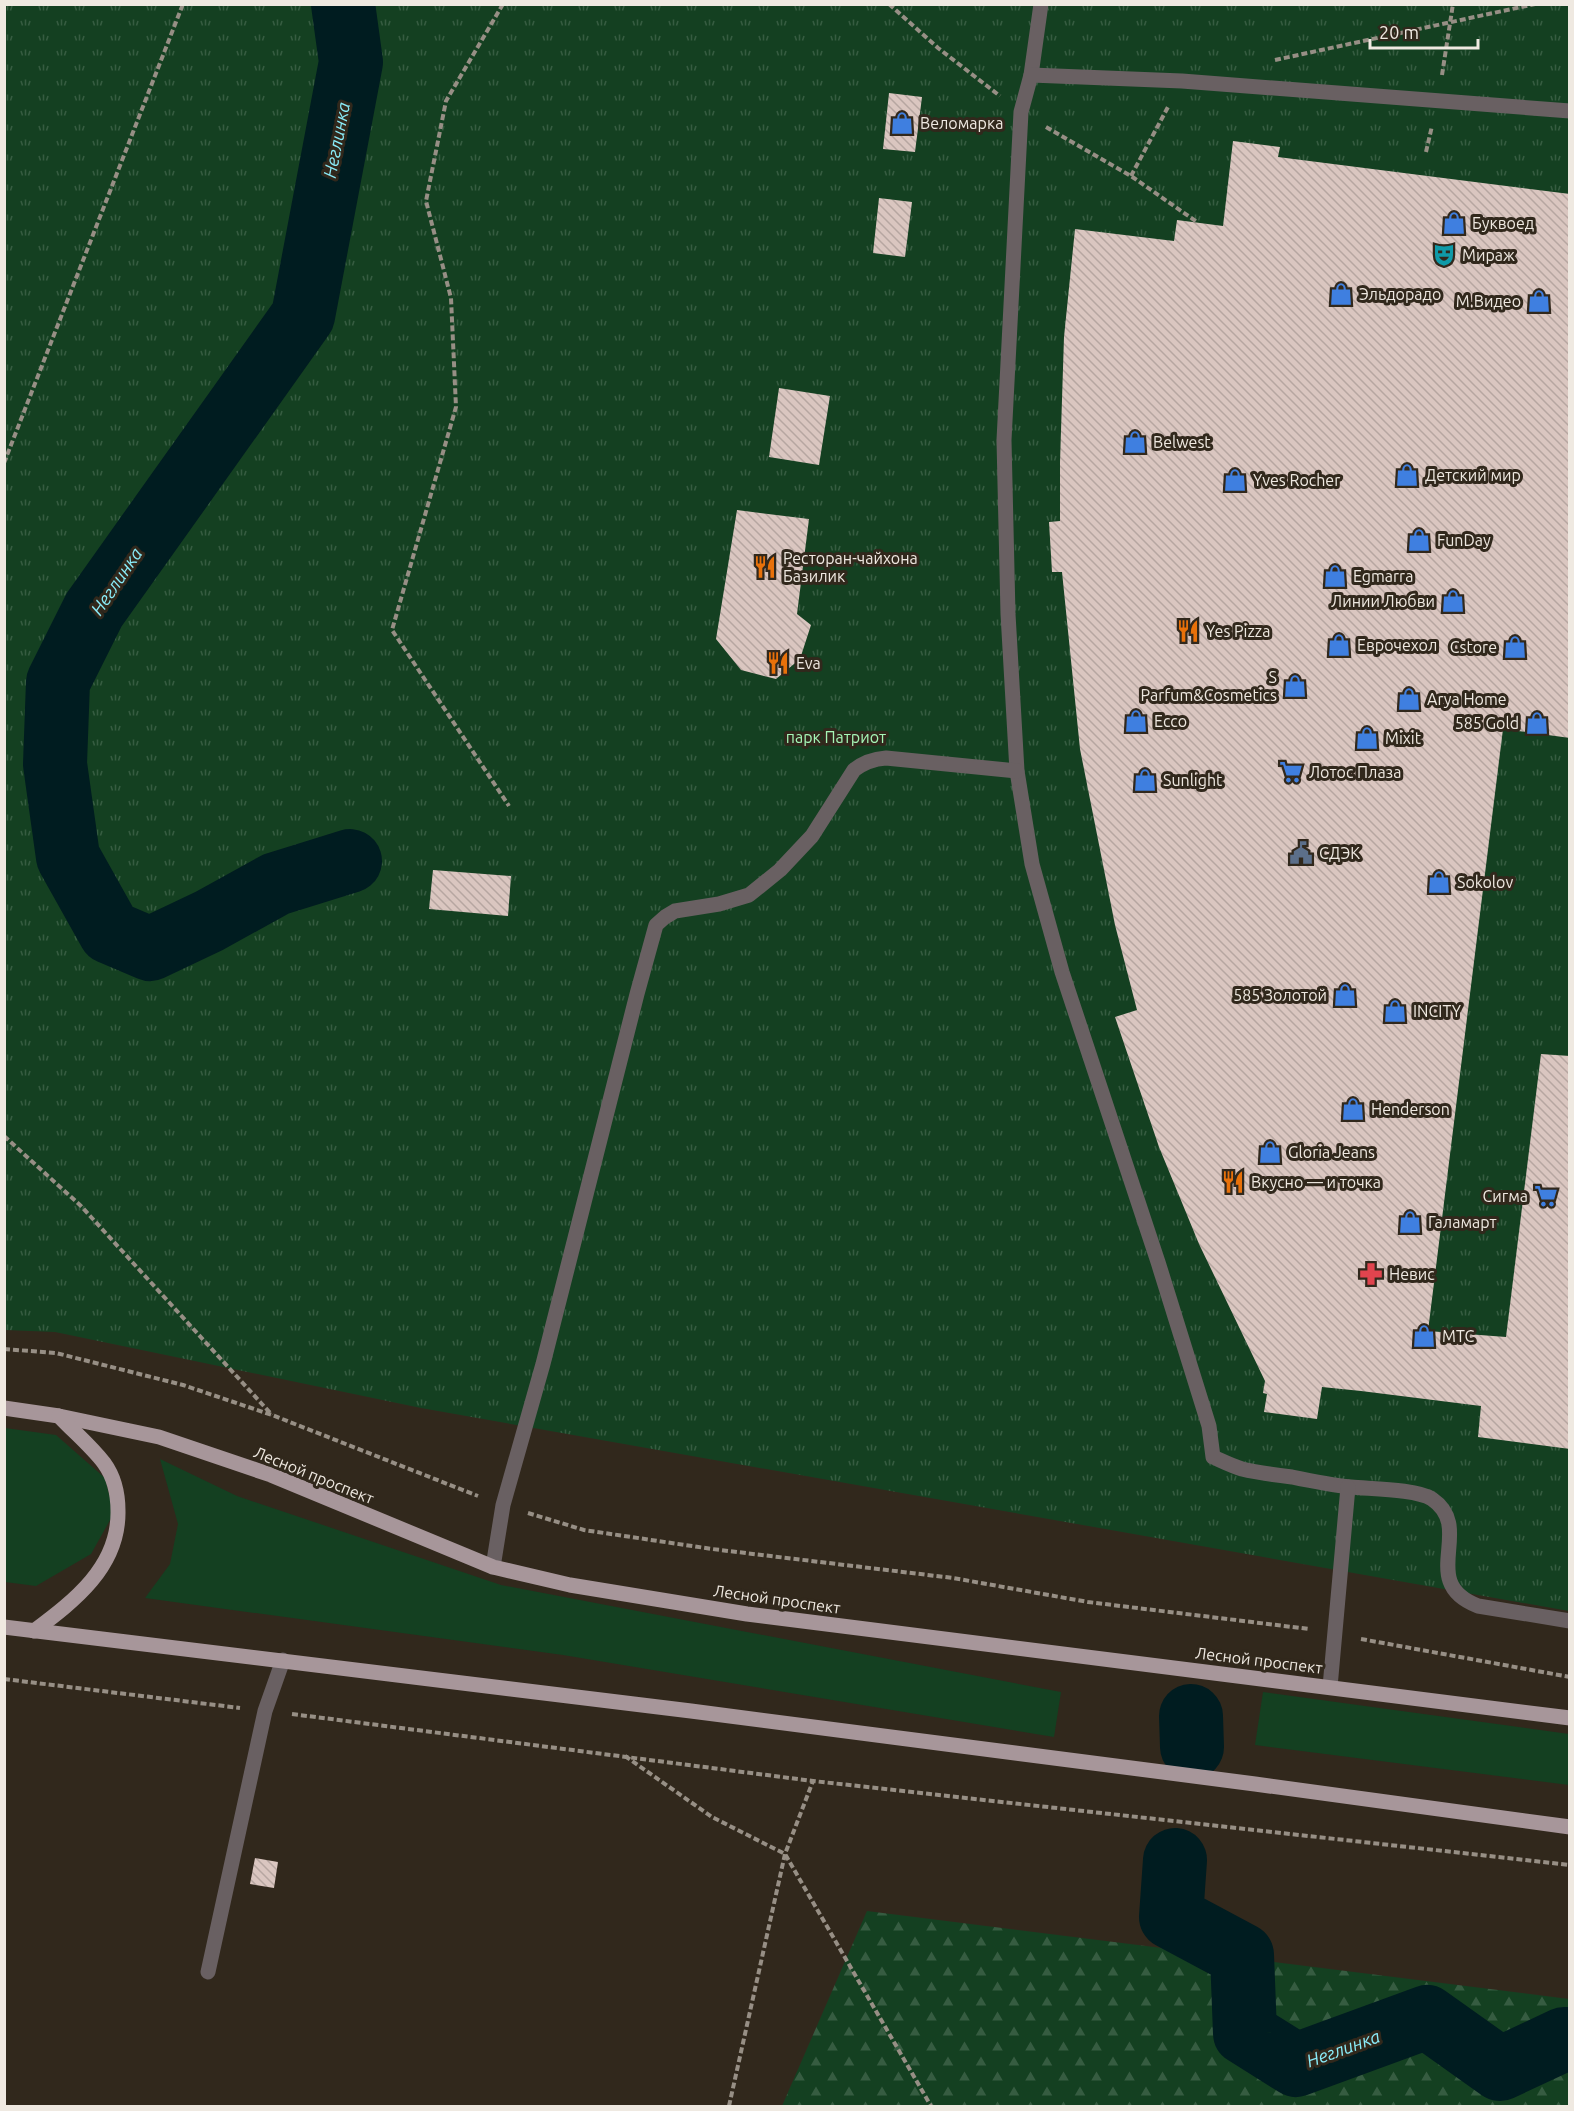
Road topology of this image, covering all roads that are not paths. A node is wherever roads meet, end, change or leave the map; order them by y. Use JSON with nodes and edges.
{"nodes":[{"id":1,"x":1041,"y":4,"type":"edge"},
{"id":2,"x":1031,"y":75,"type":"junction"},
{"id":3,"x":1569,"y":112,"type":"edge"},
{"id":4,"x":1017,"y":771,"type":"junction"},
{"id":5,"x":4,"y":1408,"type":"edge"},
{"id":6,"x":59,"y":1416,"type":"junction"},
{"id":7,"x":1348,"y":1487,"type":"junction"},
{"id":8,"x":493,"y":1567,"type":"junction"},
{"id":9,"x":1569,"y":1621,"type":"edge"},
{"id":10,"x":4,"y":1627,"type":"edge"},
{"id":11,"x":34,"y":1631,"type":"junction"},
{"id":12,"x":283,"y":1660,"type":"junction"},
{"id":13,"x":1330,"y":1687,"type":"junction"},
{"id":14,"x":1569,"y":1718,"type":"edge"},
{"id":15,"x":1569,"y":1827,"type":"edge"},
{"id":16,"x":208,"y":1972,"type":"dead end"}],
"edges":[{"from":1,"to":2,"type":"lane"},
{"from":2,"to":3,"type":"lane"},
{"from":2,"to":4,"type":"lane"},
{"from":4,"to":7,"type":"lane"},
{"from":4,"to":8,"type":"lane"},
{"from":5,"to":6,"type":"main road","name":"Лесной проспект"},
{"from":6,"to":8,"type":"main road","name":"Лесной проспект"},
{"from":6,"to":11,"type":"main road"},
{"from":7,"to":9,"type":"lane"},
{"from":7,"to":13,"type":"lane"},
{"from":8,"to":13,"type":"main road","name":"Лесной проспект"},
{"from":10,"to":11,"type":"main road"},
{"from":11,"to":12,"type":"main road"},
{"from":12,"to":15,"type":"main road"},
{"from":12,"to":16,"type":"lane"},
{"from":13,"to":14,"type":"main road","name":"Лесной проспект"}]}
